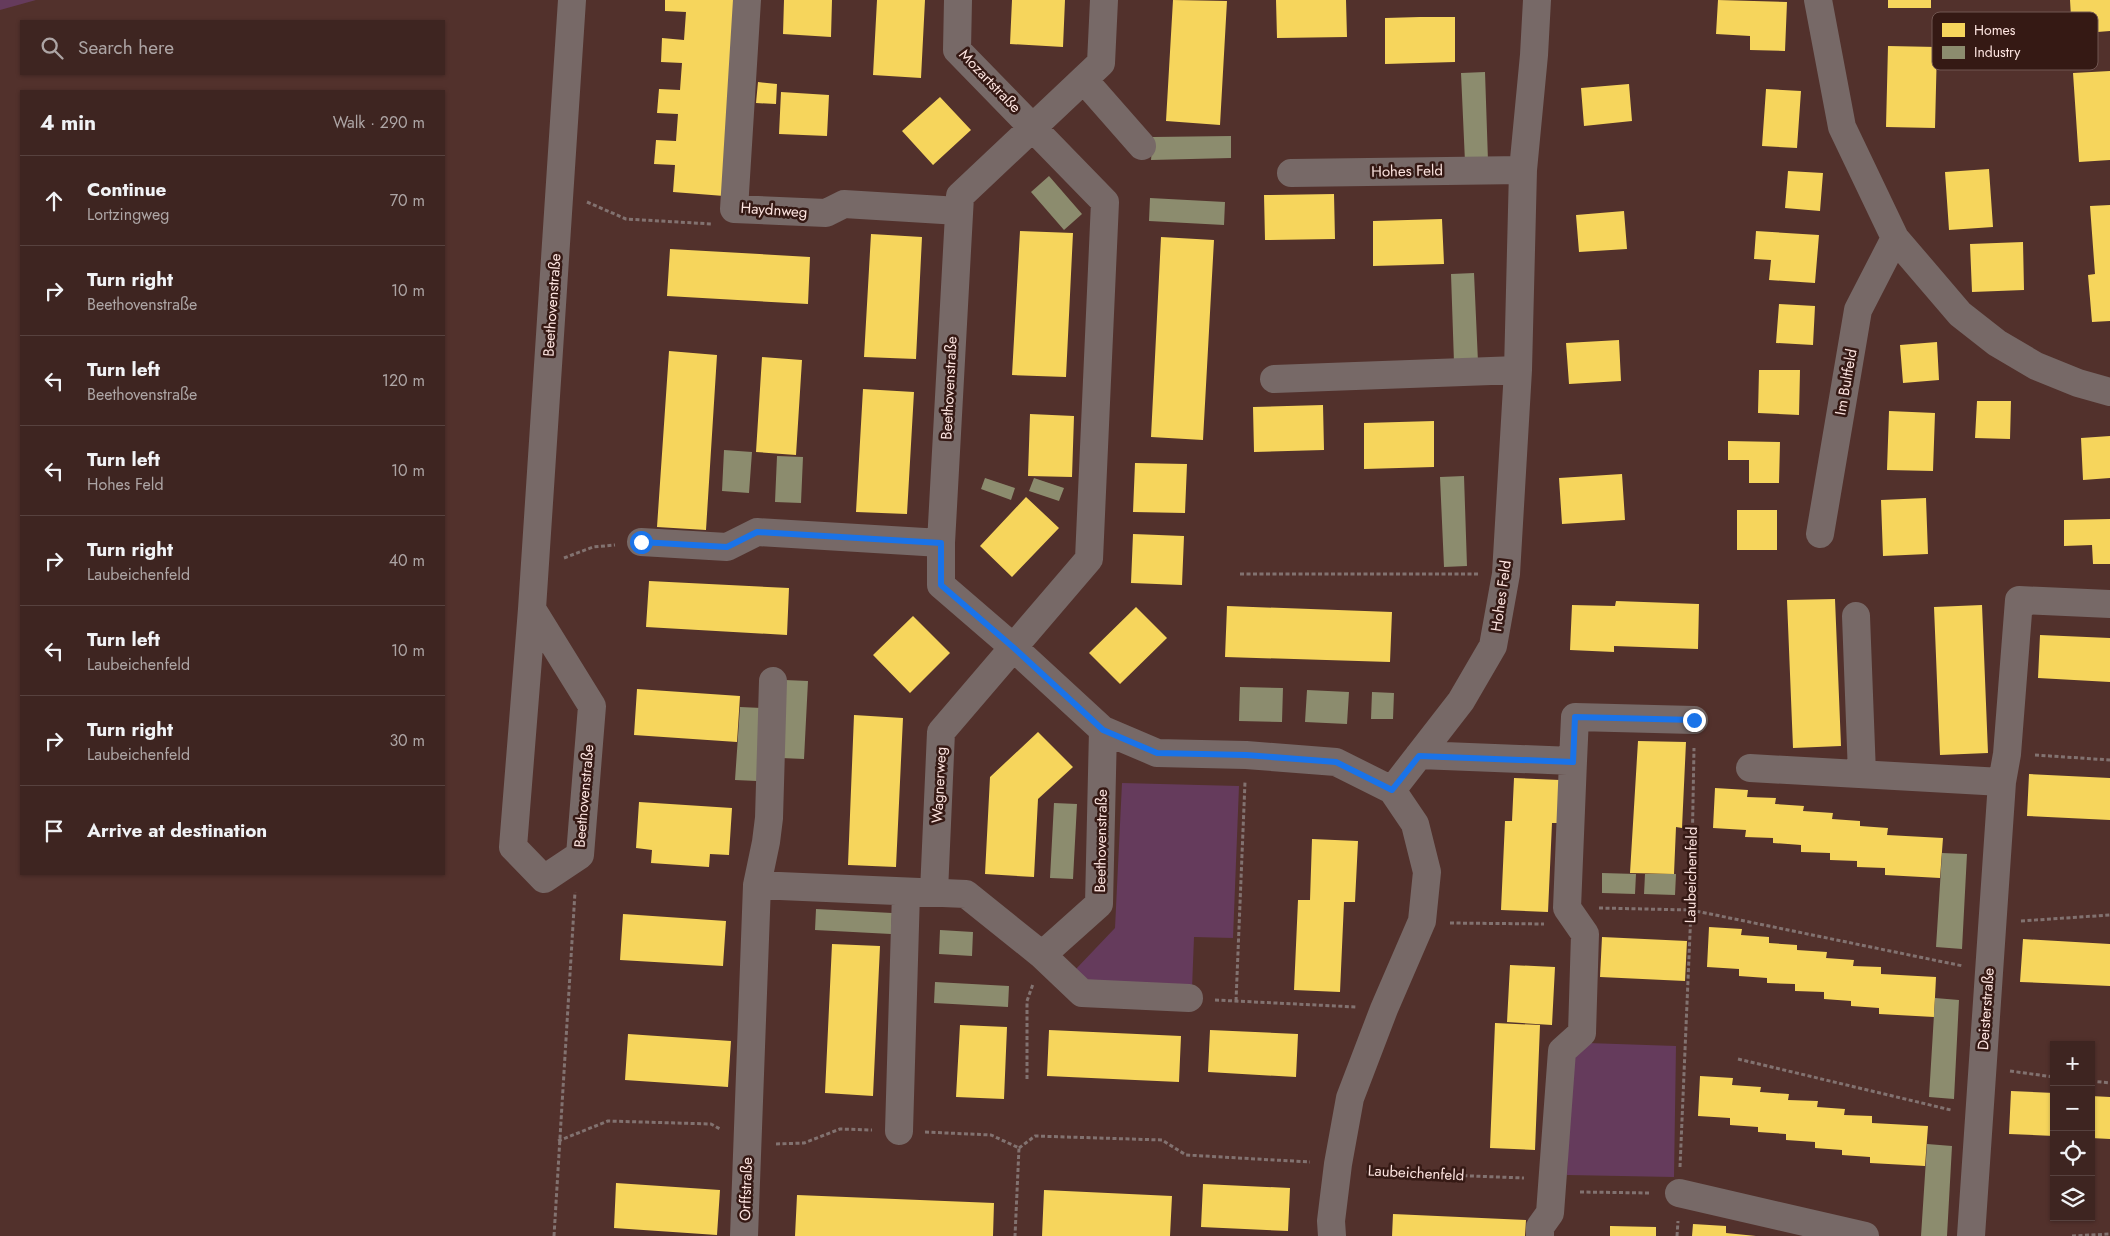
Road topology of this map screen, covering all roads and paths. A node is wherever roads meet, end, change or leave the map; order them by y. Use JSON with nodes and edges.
{"nodes":[{"id":1,"x":572,"y":0,"type":"edge"},
{"id":2,"x":747,"y":0,"type":"edge"},
{"id":3,"x":958,"y":0,"type":"edge"},
{"id":4,"x":1104,"y":0,"type":"edge"},
{"id":5,"x":1537,"y":0,"type":"edge"},
{"id":6,"x":1818,"y":0,"type":"edge"},
{"id":7,"x":1084,"y":80,"type":"junction"},
{"id":8,"x":1034,"y":128,"type":"junction"},
{"id":9,"x":1142,"y":146,"type":"dead end"},
{"id":10,"x":1523,"y":170,"type":"junction"},
{"id":11,"x":1291,"y":173,"type":"dead end"},
{"id":12,"x":558,"y":208,"type":"junction"},
{"id":13,"x":734,"y":209,"type":"junction"},
{"id":14,"x":959,"y":211,"type":"junction"},
{"id":15,"x":1895,"y":238,"type":"junction"},
{"id":16,"x":1518,"y":370,"type":"junction"},
{"id":17,"x":1274,"y":379,"type":"dead end"},
{"id":18,"x":2110,"y":392,"type":"edge"},
{"id":19,"x":1820,"y":534,"type":"dead end"},
{"id":20,"x":641,"y":542,"type":"joint"},
{"id":21,"x":941,"y":543,"type":"junction"},
{"id":22,"x":535,"y":557,"type":"junction"},
{"id":23,"x":1240,"y":574,"type":"dead end"},
{"id":24,"x":1506,"y":574,"type":"junction"},
{"id":25,"x":2110,"y":604,"type":"edge"},
{"id":26,"x":532,"y":609,"type":"junction"},
{"id":27,"x":1856,"y":616,"type":"dead end"},
{"id":28,"x":1014,"y":648,"type":"junction"},
{"id":29,"x":773,"y":681,"type":"dead end"},
{"id":30,"x":1694,"y":720,"type":"joint"},
{"id":31,"x":1103,"y":730,"type":"junction"},
{"id":32,"x":2007,"y":754,"type":"junction"},
{"id":33,"x":1246,"y":755,"type":"junction"},
{"id":34,"x":1419,"y":756,"type":"junction"},
{"id":35,"x":2110,"y":760,"type":"edge"},
{"id":36,"x":1573,"y":762,"type":"junction"},
{"id":37,"x":1750,"y":768,"type":"dead end"},
{"id":38,"x":1862,"y":774,"type":"junction"},
{"id":39,"x":2002,"y":782,"type":"junction"},
{"id":40,"x":1392,"y":790,"type":"junction"},
{"id":41,"x":580,"y":855,"type":"junction"},
{"id":42,"x":757,"y":885,"type":"junction"},
{"id":43,"x":906,"y":892,"type":"junction"},
{"id":44,"x":934,"y":892,"type":"junction"},
{"id":45,"x":1691,"y":910,"type":"junction"},
{"id":46,"x":2110,"y":915,"type":"edge"},
{"id":47,"x":1993,"y":918,"type":"junction"},
{"id":48,"x":1042,"y":955,"type":"junction"},
{"id":49,"x":1989,"y":971,"type":"junction"},
{"id":50,"x":1189,"y":998,"type":"joint"},
{"id":51,"x":1236,"y":1001,"type":"junction"},
{"id":52,"x":1384,"y":1009,"type":"junction"},
{"id":53,"x":1738,"y":1058,"type":"dead end"},
{"id":54,"x":1982,"y":1068,"type":"junction"},
{"id":55,"x":2050,"y":1076,"type":"edge"},
{"id":56,"x":1026,"y":1079,"type":"dead end"},
{"id":57,"x":2095,"y":1081,"type":"edge"},
{"id":58,"x":2110,"y":1083,"type":"edge"},
{"id":59,"x":1979,"y":1112,"type":"junction"},
{"id":60,"x":899,"y":1131,"type":"junction"},
{"id":61,"x":558,"y":1141,"type":"junction"},
{"id":62,"x":747,"y":1141,"type":"junction"},
{"id":63,"x":1019,"y":1148,"type":"junction"},
{"id":64,"x":1338,"y":1164,"type":"junction"},
{"id":65,"x":1550,"y":1192,"type":"junction"},
{"id":66,"x":1679,"y":1193,"type":"junction"},
{"id":67,"x":2110,"y":1234,"type":"edge"},
{"id":68,"x":554,"y":1236,"type":"edge"},
{"id":69,"x":744,"y":1236,"type":"edge"},
{"id":70,"x":1015,"y":1236,"type":"edge"},
{"id":71,"x":1332,"y":1236,"type":"edge"},
{"id":72,"x":1540,"y":1236,"type":"edge"},
{"id":73,"x":1677,"y":1236,"type":"edge"},
{"id":74,"x":1865,"y":1236,"type":"edge"},
{"id":75,"x":1971,"y":1236,"type":"edge"},
{"id":76,"x":2072,"y":1236,"type":"edge"}],
"edges":[{"from":1,"to":12,"type":"street","name":"Beethovenstraße"},
{"from":2,"to":13,"type":"street","name":"Haydnweg"},
{"from":3,"to":8,"type":"street","name":"Mozartstraße"},
{"from":4,"to":7,"type":"street","name":"Beethovenstraße"},
{"from":5,"to":10,"type":"street","name":"Hohes Feld"},
{"from":6,"to":15,"type":"street"},
{"from":7,"to":8,"type":"street","name":"Beethovenstraße"},
{"from":7,"to":9,"type":"street"},
{"from":8,"to":14,"type":"street","name":"Beethovenstraße"},
{"from":8,"to":28,"type":"street"},
{"from":10,"to":11,"type":"street","name":"Hohes Feld"},
{"from":10,"to":16,"type":"street","name":"Hohes Feld"},
{"from":12,"to":13,"type":"path"},
{"from":12,"to":22,"type":"street","name":"Beethovenstraße"},
{"from":13,"to":14,"type":"street","name":"Haydnweg"},
{"from":14,"to":21,"type":"street","name":"Beethovenstraße"},
{"from":15,"to":18,"type":"street"},
{"from":15,"to":19,"type":"street","name":"Im Bultfeld"},
{"from":16,"to":17,"type":"street"},
{"from":16,"to":24,"type":"street","name":"Hohes Feld"},
{"from":20,"to":21,"type":"street"},
{"from":20,"to":22,"type":"path"},
{"from":21,"to":28,"type":"street","name":"Beethovenstraße"},
{"from":22,"to":26,"type":"street","name":"Beethovenstraße"},
{"from":23,"to":24,"type":"path"},
{"from":24,"to":34,"type":"street","name":"Hohes Feld"},
{"from":25,"to":32,"type":"street","name":"Deisterstraße"},
{"from":26,"to":41,"type":"street","name":"Beethovenstraße"},
{"from":26,"to":41,"type":"street","name":"Beethovenstraße"},
{"from":27,"to":38,"type":"street"},
{"from":28,"to":31,"type":"street","name":"Beethovenstraße"},
{"from":28,"to":44,"type":"street","name":"Wagnerweg"},
{"from":29,"to":42,"type":"street"},
{"from":30,"to":36,"type":"street"},
{"from":30,"to":45,"type":"path","name":"Laubeichenfeld"},
{"from":31,"to":33,"type":"street","name":"Beethovenstraße"},
{"from":31,"to":48,"type":"street","name":"Beethovenstraße"},
{"from":32,"to":35,"type":"path"},
{"from":32,"to":39,"type":"street","name":"Deisterstraße"},
{"from":33,"to":40,"type":"street","name":"Beethovenstraße"},
{"from":33,"to":51,"type":"path"},
{"from":34,"to":36,"type":"street"},
{"from":34,"to":40,"type":"street","name":"Hohes Feld"},
{"from":36,"to":65,"type":"street"},
{"from":37,"to":38,"type":"street"},
{"from":38,"to":39,"type":"street"},
{"from":39,"to":47,"type":"street","name":"Deisterstraße"},
{"from":40,"to":52,"type":"street"},
{"from":41,"to":61,"type":"path"},
{"from":42,"to":43,"type":"street"},
{"from":42,"to":62,"type":"street"},
{"from":43,"to":44,"type":"street"},
{"from":43,"to":60,"type":"street"},
{"from":44,"to":48,"type":"street"},
{"from":45,"to":49,"type":"path"},
{"from":45,"to":66,"type":"path","name":"Laubeichenfeld"},
{"from":46,"to":47,"type":"path"},
{"from":47,"to":49,"type":"street","name":"Deisterstraße"},
{"from":48,"to":50,"type":"street"},
{"from":48,"to":56,"type":"path"},
{"from":49,"to":54,"type":"street","name":"Deisterstraße"},
{"from":50,"to":51,"type":"path"},
{"from":51,"to":52,"type":"path"},
{"from":52,"to":64,"type":"street"},
{"from":53,"to":59,"type":"path"},
{"from":54,"to":55,"type":"path"},
{"from":54,"to":59,"type":"street","name":"Deisterstraße"},
{"from":57,"to":58,"type":"path"},
{"from":59,"to":75,"type":"street","name":"Deisterstraße"},
{"from":60,"to":62,"type":"path"},
{"from":60,"to":63,"type":"path"},
{"from":61,"to":62,"type":"path"},
{"from":61,"to":68,"type":"path"},
{"from":62,"to":69,"type":"street","name":"Orffstraße"},
{"from":63,"to":64,"type":"path","name":"Laubeichenfeld"},
{"from":63,"to":70,"type":"path"},
{"from":64,"to":65,"type":"path","name":"Laubeichenfeld"},
{"from":64,"to":71,"type":"street"},
{"from":65,"to":66,"type":"path"},
{"from":65,"to":72,"type":"street"},
{"from":66,"to":73,"type":"path","name":"Laubeichenfeld"},
{"from":66,"to":74,"type":"street"},
{"from":67,"to":76,"type":"path"}]}
